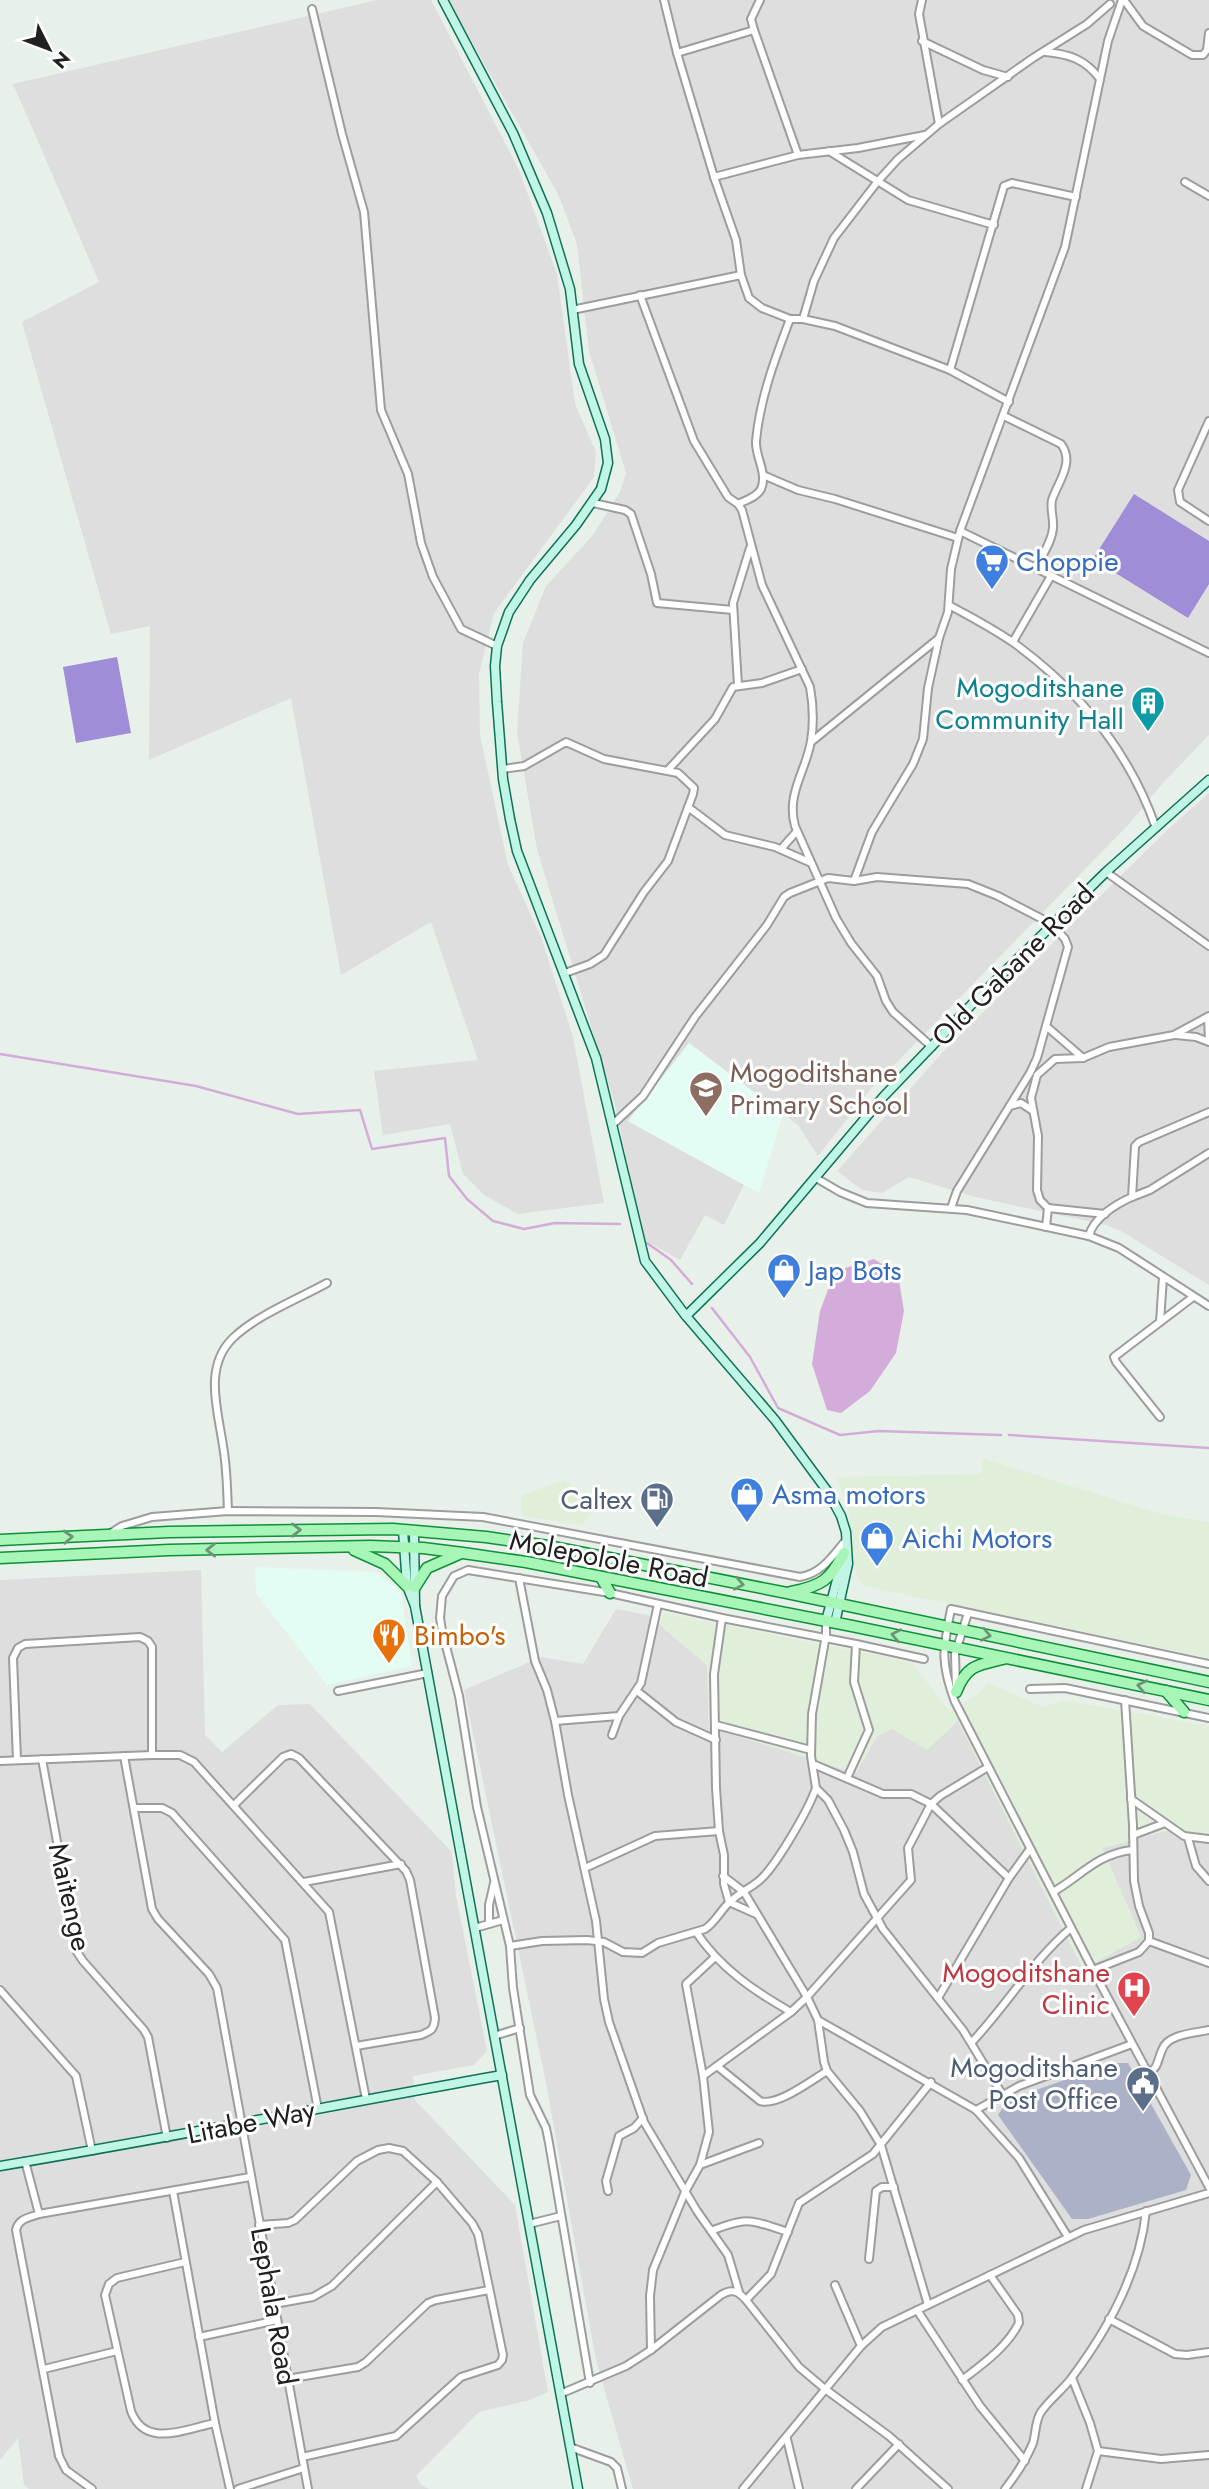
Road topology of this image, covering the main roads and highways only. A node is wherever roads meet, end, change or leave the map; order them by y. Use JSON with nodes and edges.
{"nodes":[{"id":1,"x":0,"y":1540,"type":"edge"},
{"id":2,"x":846,"y":1545,"type":"road end"},
{"id":3,"x":347,"y":1547,"type":"junction"},
{"id":4,"x":463,"y":1553,"type":"junction"},
{"id":5,"x":0,"y":1558,"type":"edge"},
{"id":6,"x":601,"y":1577,"type":"junction"},
{"id":7,"x":610,"y":1592,"type":"road end"},
{"id":8,"x":787,"y":1592,"type":"junction"},
{"id":9,"x":1007,"y":1658,"type":"junction"},
{"id":10,"x":1209,"y":1682,"type":"edge"},
{"id":11,"x":1166,"y":1691,"type":"junction"},
{"id":12,"x":956,"y":1692,"type":"road end"},
{"id":13,"x":1209,"y":1700,"type":"edge"},
{"id":14,"x":1184,"y":1713,"type":"road end"}],
"edges":[{"from":1,"to":8,"type":"main road","name":"Molepolole Road","one_way":true},
{"from":2,"to":8,"type":"main road"},
{"from":3,"to":4,"type":"main road","name":"Molepolole Road"},
{"from":3,"to":4,"type":"main road"},
{"from":3,"to":5,"type":"main road","name":"Molepolole Road","one_way":true},
{"from":4,"to":6,"type":"main road","name":"Molepolole Road"},
{"from":6,"to":7,"type":"main road"},
{"from":9,"to":6,"type":"main road","name":"Molepolole Road","one_way":true},
{"from":8,"to":10,"type":"main road","name":"Molepolole Road","one_way":true},
{"from":11,"to":9,"type":"main road","name":"Molepolole Road","one_way":true},
{"from":9,"to":12,"type":"main road"},
{"from":11,"to":13,"type":"main road","name":"Molepolole Road"},
{"from":11,"to":14,"type":"main road"}]}
